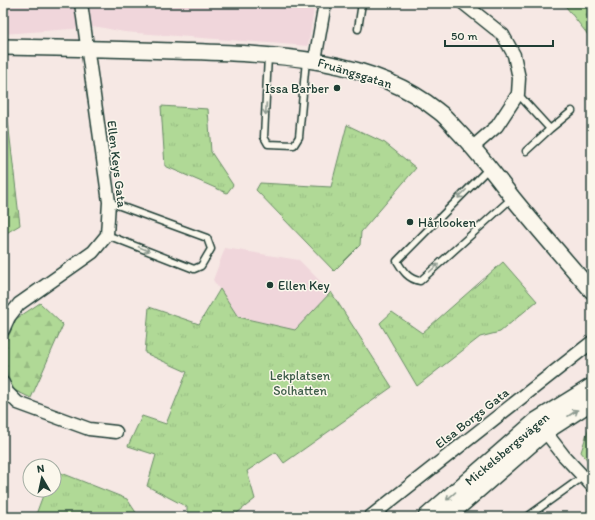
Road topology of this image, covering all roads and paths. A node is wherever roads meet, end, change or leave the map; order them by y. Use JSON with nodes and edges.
{"nodes":[{"id":1,"x":81,"y":3,"type":"edge"},
{"id":2,"x":325,"y":3,"type":"edge"},
{"id":3,"x":362,"y":3,"type":"edge"},
{"id":4,"x":463,"y":3,"type":"edge"},
{"id":5,"x":358,"y":29,"type":"dead end"},
{"id":6,"x":3,"y":47,"type":"edge"},
{"id":7,"x":87,"y":48,"type":"junction"},
{"id":8,"x":268,"y":56,"type":"junction"},
{"id":9,"x":310,"y":60,"type":"junction"},
{"id":10,"x":518,"y":94,"type":"junction"},
{"id":11,"x":572,"y":111,"type":"dead end"},
{"id":12,"x":550,"y":129,"type":"junction"},
{"id":13,"x":473,"y":147,"type":"junction"},
{"id":14,"x":526,"y":151,"type":"dead end"},
{"id":15,"x":490,"y":167,"type":"junction"},
{"id":16,"x":513,"y":198,"type":"junction"},
{"id":17,"x":109,"y":202,"type":"junction"},
{"id":18,"x":107,"y":235,"type":"junction"},
{"id":19,"x":592,"y":292,"type":"edge"},
{"id":20,"x":3,"y":330,"type":"edge"},
{"id":21,"x":592,"y":342,"type":"edge"},
{"id":22,"x":3,"y":383,"type":"edge"},
{"id":23,"x":592,"y":387,"type":"edge"},
{"id":24,"x":592,"y":401,"type":"edge"},
{"id":25,"x":541,"y":426,"type":"junction"},
{"id":26,"x":116,"y":432,"type":"dead end"},
{"id":27,"x":588,"y":481,"type":"edge"},
{"id":28,"x":370,"y":517,"type":"edge"},
{"id":29,"x":427,"y":517,"type":"edge"},
{"id":30,"x":445,"y":517,"type":"edge"},
{"id":31,"x":527,"y":517,"type":"edge"}],
"edges":[{"from":1,"to":7,"type":"street","name":"Ellen Keys Gata"},
{"from":2,"to":9,"type":"street"},
{"from":3,"to":5,"type":"lane"},
{"from":4,"to":10,"type":"street"},
{"from":6,"to":7,"type":"street","name":"Fruängsgatan"},
{"from":7,"to":8,"type":"street","name":"Fruängsgatan"},
{"from":7,"to":17,"type":"street","name":"Ellen Keys Gata"},
{"from":8,"to":9,"type":"street","name":"Fruängsgatan"},
{"from":8,"to":9,"type":"lane","one_way":true},
{"from":9,"to":13,"type":"street","name":"Fruängsgatan"},
{"from":10,"to":12,"type":"lane"},
{"from":10,"to":13,"type":"street"},
{"from":11,"to":12,"type":"lane"},
{"from":12,"to":14,"type":"lane"},
{"from":13,"to":15,"type":"street","name":"Fruängsgatan"},
{"from":15,"to":16,"type":"street","name":"Fruängsgatan"},
{"from":15,"to":16,"type":"lane","one_way":true},
{"from":16,"to":19,"type":"street","name":"Fruängsgatan"},
{"from":17,"to":18,"type":"street","name":"Ellen Keys Gata"},
{"from":18,"to":17,"type":"lane","one_way":true},
{"from":18,"to":20,"type":"street"},
{"from":21,"to":28,"type":"street","name":"Elsa Borgs Gata"},
{"from":22,"to":26,"type":"street"},
{"from":23,"to":25,"type":"main road","name":"Mickelsbergsvägen"},
{"from":25,"to":24,"type":"main road","name":"Mickelsbergsvägen","one_way":true},
{"from":25,"to":27,"type":"street"},
{"from":25,"to":29,"type":"main road","name":"Mickelsbergsvägen","one_way":true},
{"from":25,"to":30,"type":"main road","name":"Mickelsbergsvägen"},
{"from":27,"to":31,"type":"lane"}]}
